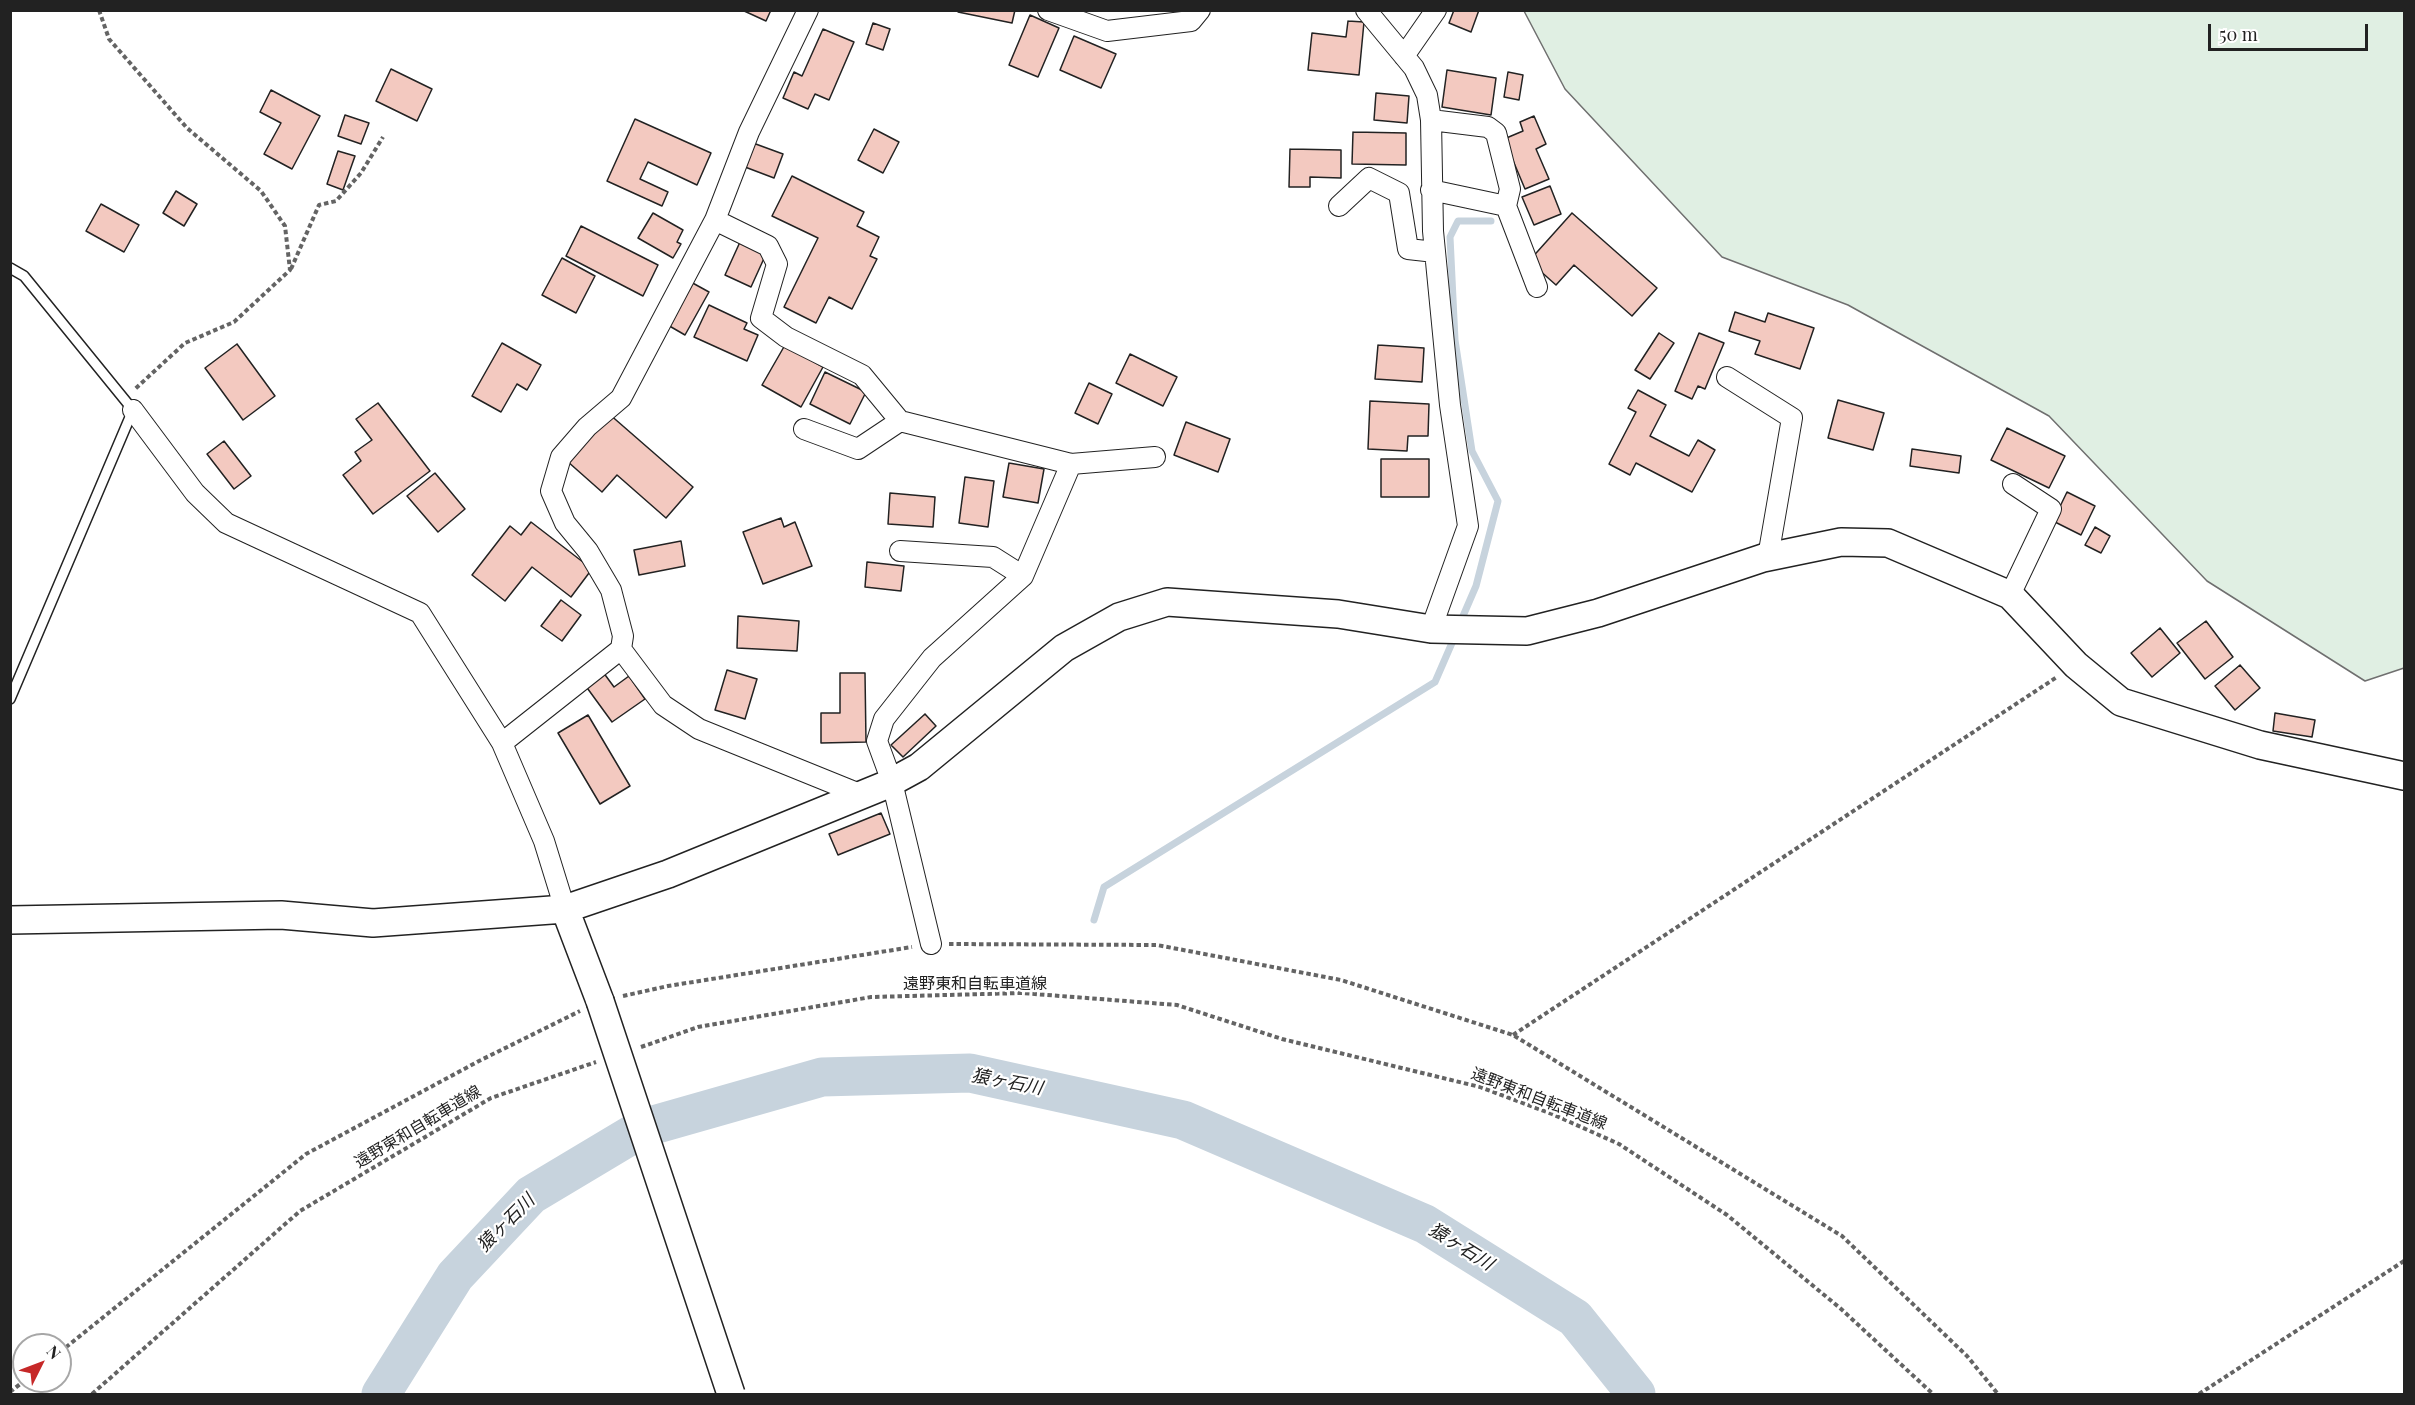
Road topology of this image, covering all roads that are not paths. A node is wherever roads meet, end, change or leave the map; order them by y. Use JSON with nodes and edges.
{"nodes":[{"id":1,"x":808,"y":10,"type":"edge"},
{"id":2,"x":1048,"y":10,"type":"edge"},
{"id":3,"x":1200,"y":10,"type":"edge"},
{"id":4,"x":1366,"y":10,"type":"edge"},
{"id":5,"x":1436,"y":10,"type":"edge"},
{"id":6,"x":1404,"y":56,"type":"junction"},
{"id":7,"x":1431,"y":120,"type":"junction"},
{"id":8,"x":1431,"y":190,"type":"junction"},
{"id":9,"x":1339,"y":206,"type":"dead end"},
{"id":10,"x":1506,"y":206,"type":"junction"},
{"id":11,"x":716,"y":220,"type":"junction"},
{"id":12,"x":1435,"y":252,"type":"junction"},
{"id":13,"x":10,"y":268,"type":"edge"},
{"id":14,"x":1537,"y":287,"type":"dead end"},
{"id":15,"x":1726,"y":377,"type":"dead end"},
{"id":16,"x":128,"y":404,"type":"junction"},
{"id":17,"x":900,"y":421,"type":"junction"},
{"id":18,"x":804,"y":429,"type":"dead end"},
{"id":19,"x":1155,"y":457,"type":"dead end"},
{"id":20,"x":1071,"y":464,"type":"junction"},
{"id":21,"x":2013,"y":484,"type":"dead end"},
{"id":22,"x":900,"y":551,"type":"dead end"},
{"id":23,"x":1768,"y":557,"type":"junction"},
{"id":24,"x":1023,"y":576,"type":"junction"},
{"id":25,"x":2010,"y":595,"type":"junction"},
{"id":26,"x":1431,"y":630,"type":"junction"},
{"id":27,"x":621,"y":649,"type":"junction"},
{"id":28,"x":10,"y":699,"type":"edge"},
{"id":29,"x":502,"y":743,"type":"junction"},
{"id":30,"x":2404,"y":776,"type":"edge"},
{"id":31,"x":892,"y":782,"type":"junction"},
{"id":32,"x":862,"y":795,"type":"junction"},
{"id":33,"x":565,"y":909,"type":"junction"},
{"id":34,"x":10,"y":920,"type":"edge"},
{"id":35,"x":930,"y":944,"type":"road end"},
{"id":36,"x":731,"y":1395,"type":"edge"}],
"edges":[{"from":1,"to":11,"type":"street"},
{"from":2,"to":3,"type":"street"},
{"from":4,"to":6,"type":"street"},
{"from":5,"to":6,"type":"street"},
{"from":6,"to":7,"type":"street"},
{"from":7,"to":8,"type":"street"},
{"from":7,"to":10,"type":"street"},
{"from":8,"to":10,"type":"street"},
{"from":8,"to":12,"type":"street"},
{"from":9,"to":12,"type":"street"},
{"from":10,"to":14,"type":"street"},
{"from":11,"to":17,"type":"street"},
{"from":11,"to":27,"type":"street"},
{"from":12,"to":26,"type":"street"},
{"from":13,"to":16,"type":"lane"},
{"from":15,"to":23,"type":"street"},
{"from":16,"to":28,"type":"lane"},
{"from":16,"to":29,"type":"street"},
{"from":17,"to":18,"type":"street"},
{"from":17,"to":20,"type":"street"},
{"from":19,"to":20,"type":"street"},
{"from":20,"to":24,"type":"street"},
{"from":21,"to":25,"type":"street"},
{"from":22,"to":24,"type":"street"},
{"from":23,"to":25,"type":"street"},
{"from":23,"to":26,"type":"street"},
{"from":24,"to":31,"type":"street"},
{"from":25,"to":30,"type":"street"},
{"from":26,"to":31,"type":"street"},
{"from":27,"to":29,"type":"street"},
{"from":27,"to":32,"type":"street"},
{"from":29,"to":33,"type":"street"},
{"from":31,"to":32,"type":"street"},
{"from":31,"to":35,"type":"street"},
{"from":32,"to":33,"type":"street"},
{"from":33,"to":34,"type":"street"},
{"from":33,"to":36,"type":"street","bridge":true}]}
